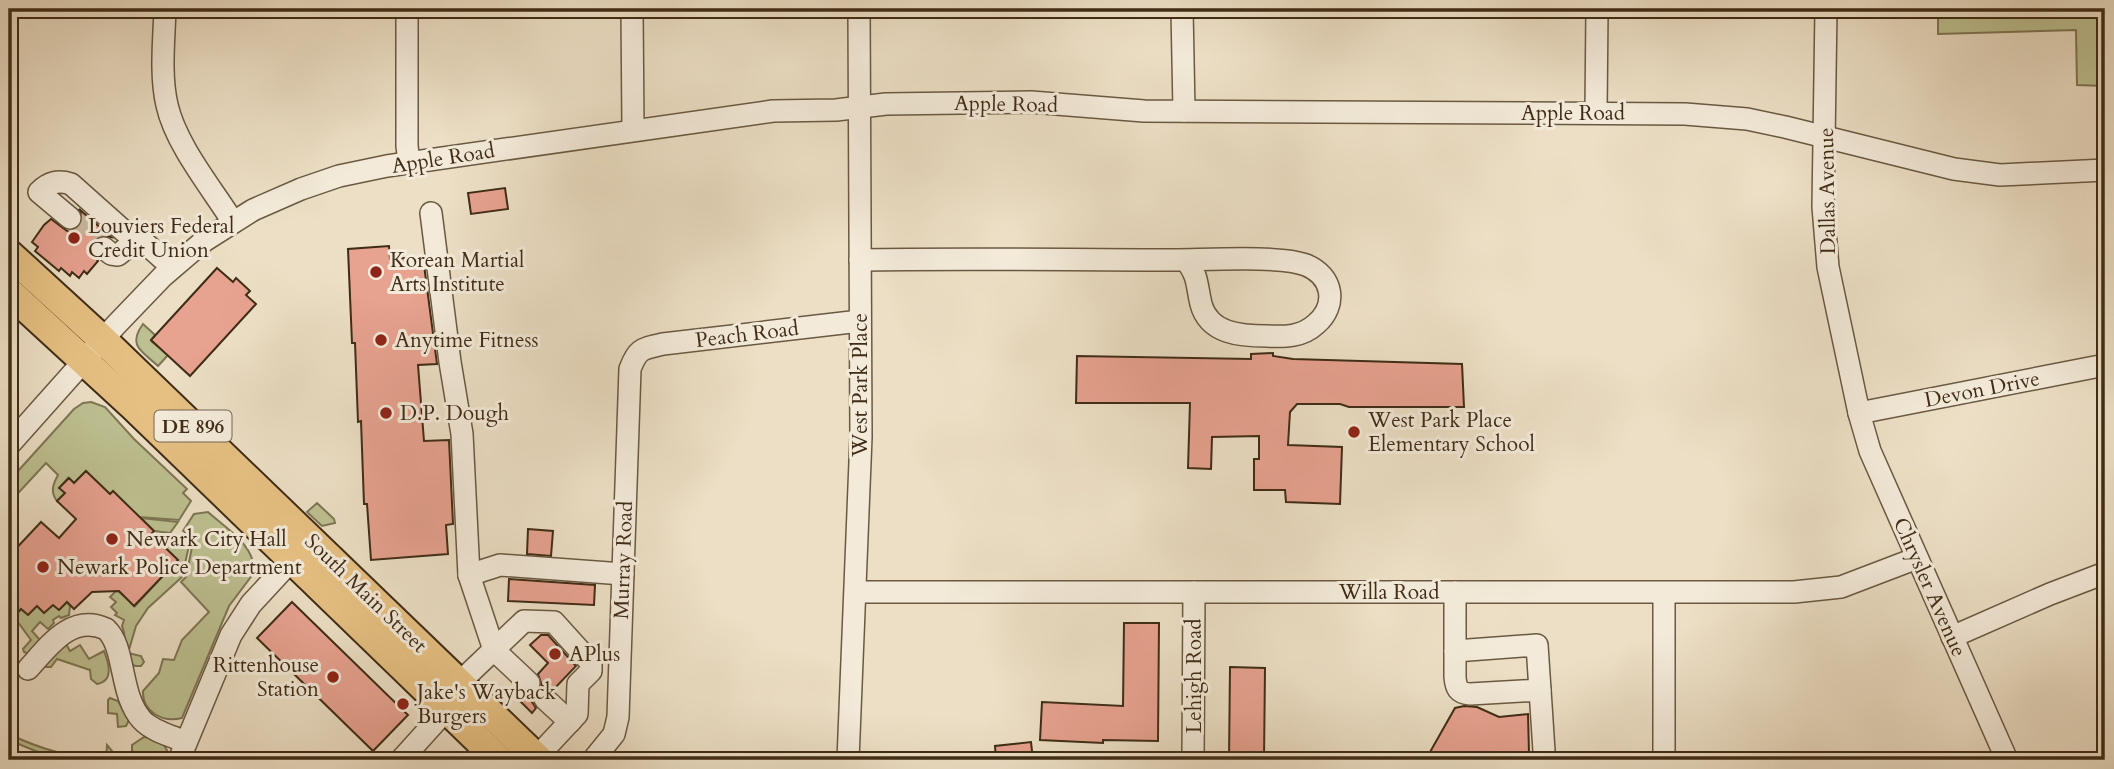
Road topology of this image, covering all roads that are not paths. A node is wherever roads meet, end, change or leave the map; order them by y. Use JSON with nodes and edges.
{"nodes":[{"id":1,"x":164,"y":9,"type":"edge"},
{"id":2,"x":407,"y":9,"type":"edge"},
{"id":3,"x":632,"y":9,"type":"edge"},
{"id":4,"x":859,"y":9,"type":"edge"},
{"id":5,"x":1182,"y":9,"type":"edge"},
{"id":6,"x":1597,"y":9,"type":"edge"},
{"id":7,"x":1826,"y":9,"type":"edge"},
{"id":8,"x":859,"y":107,"type":"junction"},
{"id":9,"x":1184,"y":111,"type":"junction"},
{"id":10,"x":1596,"y":113,"type":"junction"},
{"id":11,"x":633,"y":130,"type":"junction"},
{"id":12,"x":1825,"y":136,"type":"junction"},
{"id":13,"x":409,"y":162,"type":"junction"},
{"id":14,"x":2105,"y":170,"type":"edge"},
{"id":15,"x":431,"y":213,"type":"dead end"},
{"id":16,"x":69,"y":218,"type":"tunnel mouth"},
{"id":17,"x":233,"y":222,"type":"junction"},
{"id":18,"x":135,"y":242,"type":"junction"},
{"id":19,"x":104,"y":248,"type":"dead end"},
{"id":20,"x":9,"y":254,"type":"edge"},
{"id":21,"x":860,"y":260,"type":"junction"},
{"id":22,"x":1186,"y":260,"type":"junction"},
{"id":23,"x":168,"y":271,"type":"junction"},
{"id":24,"x":9,"y":292,"type":"edge"},
{"id":25,"x":860,"y":321,"type":"junction"},
{"id":26,"x":103,"y":340,"type":"junction"},
{"id":27,"x":636,"y":354,"type":"joint"},
{"id":28,"x":84,"y":361,"type":"junction"},
{"id":29,"x":2105,"y":365,"type":"edge"},
{"id":30,"x":1859,"y":413,"type":"junction"},
{"id":31,"x":9,"y":445,"type":"edge"},
{"id":32,"x":312,"y":540,"type":"junction"},
{"id":33,"x":1917,"y":558,"type":"junction"},
{"id":34,"x":292,"y":560,"type":"junction"},
{"id":35,"x":2105,"y":573,"type":"edge"},
{"id":36,"x":623,"y":574,"type":"junction"},
{"id":37,"x":469,"y":575,"type":"junction"},
{"id":38,"x":856,"y":592,"type":"junction"},
{"id":39,"x":1194,"y":592,"type":"junction"},
{"id":40,"x":1455,"y":592,"type":"junction"},
{"id":41,"x":1664,"y":593,"type":"junction"},
{"id":42,"x":1952,"y":637,"type":"junction"},
{"id":43,"x":494,"y":649,"type":"junction"},
{"id":44,"x":1455,"y":651,"type":"junction"},
{"id":45,"x":28,"y":669,"type":"dead end"},
{"id":46,"x":459,"y":683,"type":"junction"},
{"id":47,"x":529,"y":683,"type":"dead end"},
{"id":48,"x":421,"y":684,"type":"junction"},
{"id":49,"x":1541,"y":690,"type":"junction"},
{"id":50,"x":545,"y":699,"type":"dead end"},
{"id":51,"x":447,"y":709,"type":"junction"},
{"id":52,"x":488,"y":711,"type":"junction"},
{"id":53,"x":570,"y":722,"type":"junction"},
{"id":54,"x":182,"y":751,"type":"edge"},
{"id":55,"x":1544,"y":751,"type":"dead end"},
{"id":56,"x":538,"y":759,"type":"edge"},
{"id":57,"x":401,"y":760,"type":"edge"},
{"id":58,"x":499,"y":760,"type":"edge"},
{"id":59,"x":593,"y":760,"type":"edge"},
{"id":60,"x":848,"y":760,"type":"edge"},
{"id":61,"x":1193,"y":760,"type":"edge"},
{"id":62,"x":1664,"y":760,"type":"edge"},
{"id":63,"x":2007,"y":760,"type":"edge"}],
"edges":[{"from":1,"to":17,"type":"street"},
{"from":2,"to":13,"type":"street"},
{"from":3,"to":11,"type":"street"},
{"from":4,"to":8,"type":"street","name":"West Park Place"},
{"from":5,"to":9,"type":"street"},
{"from":6,"to":10,"type":"street"},
{"from":7,"to":12,"type":"street","name":"Dallas Avenue"},
{"from":8,"to":9,"type":"street","name":"Apple Road"},
{"from":8,"to":11,"type":"street","name":"Apple Road"},
{"from":8,"to":21,"type":"street","name":"West Park Place"},
{"from":9,"to":10,"type":"street","name":"Apple Road"},
{"from":10,"to":12,"type":"street","name":"Apple Road"},
{"from":11,"to":13,"type":"street","name":"Apple Road"},
{"from":12,"to":14,"type":"street","name":"Apple Road"},
{"from":12,"to":30,"type":"street","name":"Dallas Avenue"},
{"from":13,"to":17,"type":"street","name":"Apple Road"},
{"from":15,"to":37,"type":"street"},
{"from":16,"to":18,"type":"street"},
{"from":17,"to":23,"type":"street","name":"Apple Road"},
{"from":18,"to":19,"type":"street"},
{"from":18,"to":23,"type":"street"},
{"from":20,"to":26,"type":"main road","name":"South Main Street","number":"DE 896"},
{"from":21,"to":22,"type":"street"},
{"from":21,"to":25,"type":"street","name":"West Park Place"},
{"from":22,"to":22,"type":"street"},
{"from":23,"to":26,"type":"street","name":"Apple Road"},
{"from":24,"to":28,"type":"main road","name":"South Main Street","number":"DE 896"},
{"from":25,"to":27,"type":"street","name":"Peach Road"},
{"from":25,"to":38,"type":"street","name":"West Park Place"},
{"from":26,"to":28,"type":"street","name":"Apple Road"},
{"from":26,"to":32,"type":"main road","name":"South Main Street","number":"DE 896"},
{"from":27,"to":36,"type":"street","name":"Murray Road"},
{"from":28,"to":31,"type":"street","name":"Apple Road"},
{"from":28,"to":34,"type":"main road","name":"South Main Street","number":"DE 896"},
{"from":29,"to":30,"type":"street","name":"Devon Drive"},
{"from":30,"to":33,"type":"street","name":"Chrysler Avenue"},
{"from":32,"to":34,"type":"street"},
{"from":32,"to":46,"type":"main road","name":"South Main Street","number":"DE 896"},
{"from":33,"to":41,"type":"street","name":"Willa Road"},
{"from":33,"to":42,"type":"street","name":"Chrysler Avenue"},
{"from":34,"to":48,"type":"main road","name":"South Main Street","number":"DE 896"},
{"from":34,"to":54,"type":"street"},
{"from":35,"to":42,"type":"street"},
{"from":36,"to":37,"type":"street"},
{"from":36,"to":59,"type":"street","name":"Murray Road"},
{"from":37,"to":43,"type":"street"},
{"from":38,"to":39,"type":"street","name":"Willa Road"},
{"from":38,"to":60,"type":"street","name":"West Park Place"},
{"from":39,"to":40,"type":"street","name":"Willa Road"},
{"from":39,"to":61,"type":"street","name":"Lehigh Road"},
{"from":40,"to":41,"type":"street","name":"Willa Road"},
{"from":40,"to":44,"type":"street"},
{"from":41,"to":62,"type":"street"},
{"from":42,"to":63,"type":"street","name":"Chrysler Avenue"},
{"from":43,"to":46,"type":"street"},
{"from":43,"to":47,"type":"street"},
{"from":43,"to":53,"type":"street"},
{"from":44,"to":49,"type":"street"},
{"from":44,"to":49,"type":"street"},
{"from":45,"to":54,"type":"street"},
{"from":46,"to":48,"type":"main road"},
{"from":46,"to":52,"type":"main road","name":"South Main Street","number":"DE 896"},
{"from":48,"to":51,"type":"main road","name":"South Main Street","number":"DE 896"},
{"from":49,"to":55,"type":"street"},
{"from":50,"to":53,"type":"street"},
{"from":51,"to":52,"type":"main road"},
{"from":51,"to":57,"type":"street"},
{"from":51,"to":58,"type":"main road","name":"South Main Street","number":"DE 896"},
{"from":52,"to":56,"type":"main road","name":"South Main Street","number":"DE 896"},
{"from":53,"to":56,"type":"street"}]}
